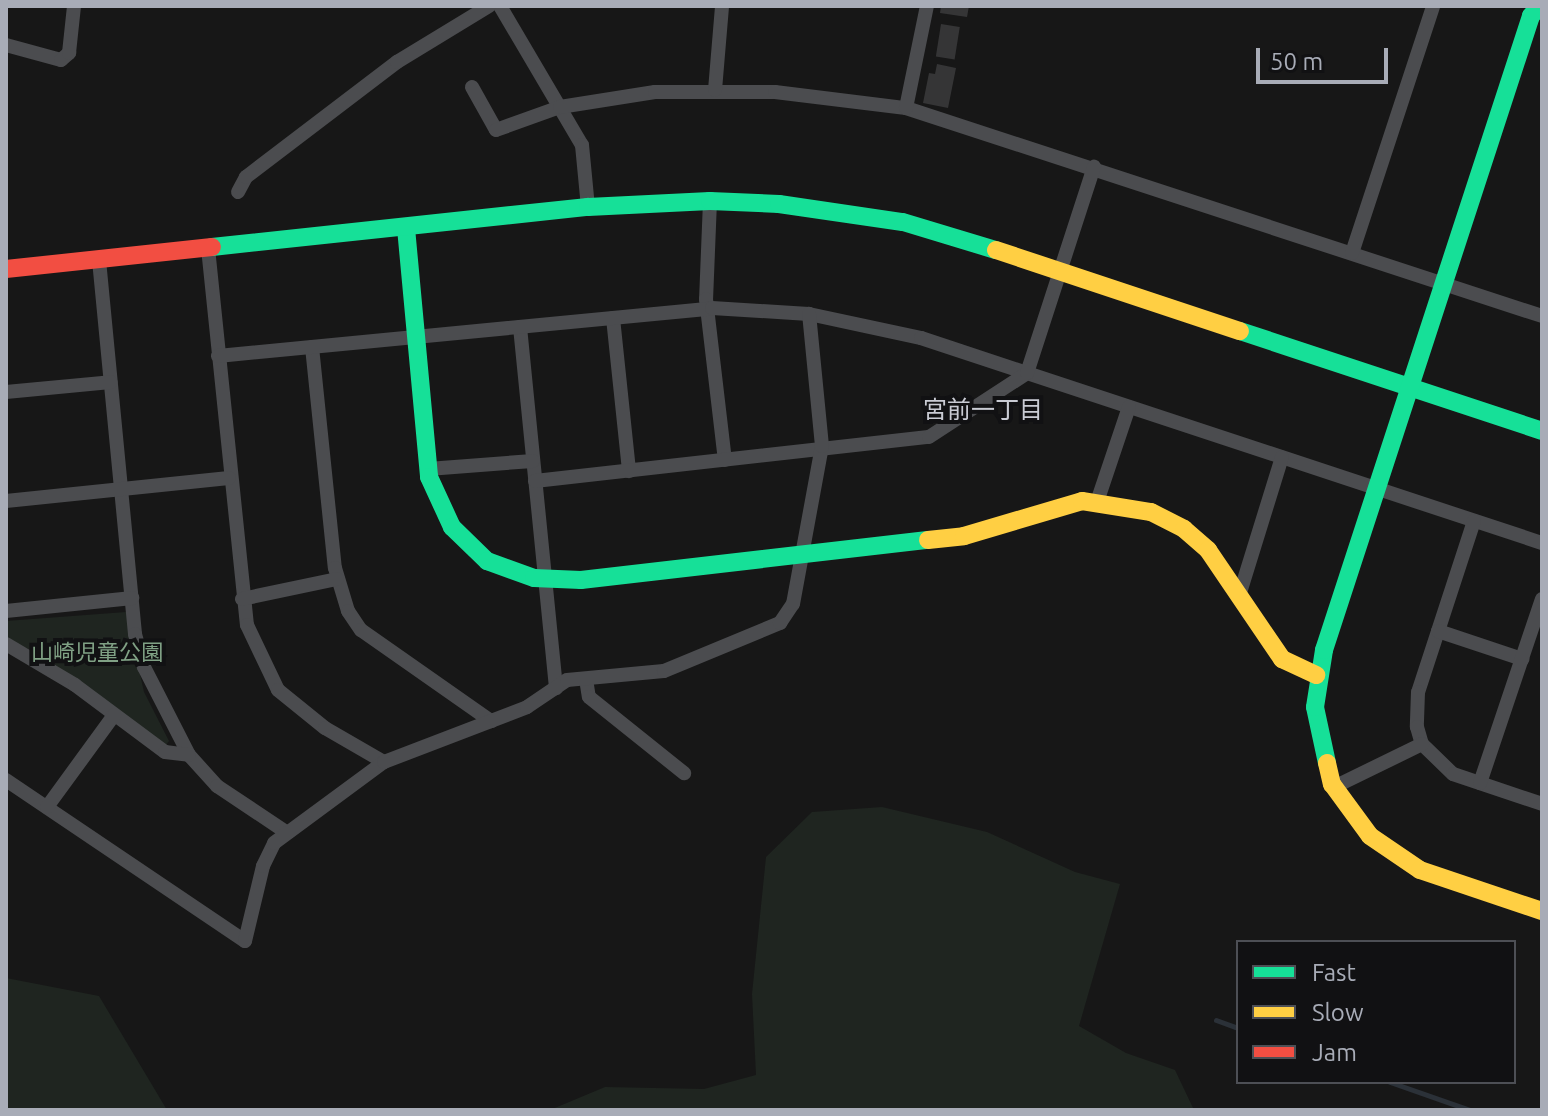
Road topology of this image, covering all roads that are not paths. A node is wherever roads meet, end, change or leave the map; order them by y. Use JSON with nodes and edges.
{"nodes":[{"id":1,"x":74,"y":6,"type":"edge"},
{"id":2,"x":489,"y":6,"type":"edge"},
{"id":3,"x":500,"y":6,"type":"edge"},
{"id":4,"x":722,"y":6,"type":"edge"},
{"id":5,"x":927,"y":6,"type":"edge"},
{"id":6,"x":1433,"y":6,"type":"edge"},
{"id":7,"x":1539,"y":6,"type":"edge"},
{"id":8,"x":6,"y":45,"type":"edge"},
{"id":9,"x":472,"y":87,"type":"dead end"},
{"id":10,"x":715,"y":90,"type":"junction"},
{"id":11,"x":560,"y":107,"type":"junction"},
{"id":12,"x":906,"y":108,"type":"junction"},
{"id":13,"x":1094,"y":167,"type":"junction"},
{"id":14,"x":238,"y":192,"type":"dead end"},
{"id":15,"x":710,"y":201,"type":"junction"},
{"id":16,"x":588,"y":207,"type":"junction"},
{"id":17,"x":406,"y":228,"type":"junction"},
{"id":18,"x":208,"y":248,"type":"junction"},
{"id":19,"x":1352,"y":253,"type":"junction"},
{"id":20,"x":99,"y":260,"type":"junction"},
{"id":21,"x":6,"y":269,"type":"edge"},
{"id":22,"x":1061,"y":271,"type":"junction"},
{"id":23,"x":1444,"y":283,"type":"junction"},
{"id":24,"x":707,"y":308,"type":"junction"},
{"id":25,"x":809,"y":314,"type":"junction"},
{"id":26,"x":1542,"y":315,"type":"edge"},
{"id":27,"x":613,"y":318,"type":"junction"},
{"id":28,"x":520,"y":327,"type":"junction"},
{"id":29,"x":416,"y":337,"type":"junction"},
{"id":30,"x":312,"y":347,"type":"junction"},
{"id":31,"x":218,"y":356,"type":"junction"},
{"id":32,"x":1027,"y":373,"type":"junction"},
{"id":33,"x":111,"y":382,"type":"junction"},
{"id":34,"x":1409,"y":388,"type":"junction"},
{"id":35,"x":6,"y":392,"type":"edge"},
{"id":36,"x":1129,"y":407,"type":"junction"},
{"id":37,"x":1542,"y":431,"type":"edge"},
{"id":38,"x":821,"y":449,"type":"junction"},
{"id":39,"x":1282,"y":457,"type":"junction"},
{"id":40,"x":725,"y":460,"type":"junction"},
{"id":41,"x":533,"y":461,"type":"junction"},
{"id":42,"x":428,"y":469,"type":"junction"},
{"id":43,"x":629,"y":471,"type":"junction"},
{"id":44,"x":229,"y":478,"type":"junction"},
{"id":45,"x":535,"y":481,"type":"junction"},
{"id":46,"x":1377,"y":488,"type":"junction"},
{"id":47,"x":122,"y":489,"type":"junction"},
{"id":48,"x":6,"y":501,"type":"edge"},
{"id":49,"x":1097,"y":502,"type":"junction"},
{"id":50,"x":1474,"y":521,"type":"junction"},
{"id":51,"x":1542,"y":543,"type":"edge"},
{"id":52,"x":802,"y":555,"type":"junction"},
{"id":53,"x":337,"y":579,"type":"junction"},
{"id":54,"x":545,"y":580,"type":"junction"},
{"id":55,"x":1239,"y":596,"type":"junction"},
{"id":56,"x":132,"y":598,"type":"junction"},
{"id":57,"x":242,"y":599,"type":"junction"},
{"id":58,"x":1542,"y":599,"type":"edge"},
{"id":59,"x":6,"y":611,"type":"edge"},
{"id":60,"x":1438,"y":631,"type":"junction"},
{"id":61,"x":6,"y":644,"type":"edge"},
{"id":62,"x":1522,"y":659,"type":"junction"},
{"id":63,"x":1317,"y":675,"type":"junction"},
{"id":64,"x":586,"y":679,"type":"junction"},
{"id":65,"x":556,"y":688,"type":"junction"},
{"id":66,"x":114,"y":715,"type":"junction"},
{"id":67,"x":491,"y":721,"type":"junction"},
{"id":68,"x":1422,"y":744,"type":"junction"},
{"id":69,"x":189,"y":755,"type":"junction"},
{"id":70,"x":384,"y":762,"type":"junction"},
{"id":71,"x":684,"y":773,"type":"dead end"},
{"id":72,"x":6,"y":780,"type":"edge"},
{"id":73,"x":1480,"y":783,"type":"junction"},
{"id":74,"x":1334,"y":787,"type":"junction"},
{"id":75,"x":1542,"y":804,"type":"edge"},
{"id":76,"x":47,"y":807,"type":"junction"},
{"id":77,"x":286,"y":832,"type":"junction"},
{"id":78,"x":1540,"y":905,"type":"edge"}],
"edges":[{"from":1,"to":8,"type":"street"},
{"from":2,"to":14,"type":"street"},
{"from":3,"to":11,"type":"street"},
{"from":4,"to":10,"type":"street"},
{"from":5,"to":12,"type":"street"},
{"from":6,"to":19,"type":"street"},
{"from":7,"to":23,"type":"street"},
{"from":9,"to":11,"type":"street"},
{"from":10,"to":11,"type":"street"},
{"from":10,"to":12,"type":"street"},
{"from":11,"to":16,"type":"street"},
{"from":12,"to":13,"type":"street"},
{"from":13,"to":19,"type":"street"},
{"from":13,"to":22,"type":"street"},
{"from":15,"to":16,"type":"street"},
{"from":15,"to":22,"type":"street"},
{"from":15,"to":24,"type":"street"},
{"from":16,"to":17,"type":"street"},
{"from":17,"to":18,"type":"street"},
{"from":17,"to":29,"type":"street"},
{"from":18,"to":20,"type":"street"},
{"from":18,"to":31,"type":"street"},
{"from":19,"to":23,"type":"street"},
{"from":20,"to":21,"type":"street"},
{"from":20,"to":33,"type":"street"},
{"from":22,"to":32,"type":"street"},
{"from":22,"to":34,"type":"street"},
{"from":23,"to":26,"type":"street"},
{"from":23,"to":34,"type":"street"},
{"from":24,"to":25,"type":"street"},
{"from":24,"to":27,"type":"street"},
{"from":24,"to":40,"type":"street"},
{"from":25,"to":32,"type":"street"},
{"from":25,"to":38,"type":"street"},
{"from":27,"to":28,"type":"street"},
{"from":27,"to":43,"type":"street"},
{"from":28,"to":29,"type":"street"},
{"from":28,"to":41,"type":"street"},
{"from":29,"to":30,"type":"street"},
{"from":29,"to":42,"type":"street"},
{"from":30,"to":31,"type":"street"},
{"from":30,"to":53,"type":"street"},
{"from":31,"to":44,"type":"street"},
{"from":32,"to":36,"type":"street"},
{"from":32,"to":38,"type":"street"},
{"from":33,"to":35,"type":"street"},
{"from":33,"to":47,"type":"street"},
{"from":34,"to":37,"type":"street"},
{"from":34,"to":46,"type":"street"},
{"from":36,"to":39,"type":"street"},
{"from":36,"to":49,"type":"street"},
{"from":38,"to":40,"type":"street"},
{"from":38,"to":52,"type":"street"},
{"from":39,"to":46,"type":"street"},
{"from":39,"to":55,"type":"street"},
{"from":40,"to":43,"type":"street"},
{"from":41,"to":42,"type":"street"},
{"from":41,"to":45,"type":"street"},
{"from":42,"to":54,"type":"street"},
{"from":43,"to":45,"type":"street"},
{"from":44,"to":47,"type":"street"},
{"from":44,"to":57,"type":"street"},
{"from":45,"to":54,"type":"street"},
{"from":46,"to":50,"type":"street"},
{"from":46,"to":63,"type":"street"},
{"from":47,"to":48,"type":"street"},
{"from":47,"to":56,"type":"street"},
{"from":49,"to":52,"type":"street"},
{"from":49,"to":55,"type":"street"},
{"from":50,"to":51,"type":"street"},
{"from":50,"to":60,"type":"street"},
{"from":52,"to":54,"type":"street"},
{"from":52,"to":64,"type":"street"},
{"from":53,"to":57,"type":"street"},
{"from":53,"to":67,"type":"street"},
{"from":54,"to":65,"type":"street"},
{"from":55,"to":63,"type":"street"},
{"from":56,"to":59,"type":"street"},
{"from":56,"to":69,"type":"street"},
{"from":57,"to":70,"type":"street"},
{"from":58,"to":62,"type":"street"},
{"from":60,"to":62,"type":"street"},
{"from":60,"to":68,"type":"street"},
{"from":61,"to":66,"type":"street"},
{"from":62,"to":73,"type":"street"},
{"from":63,"to":74,"type":"street"},
{"from":64,"to":65,"type":"street"},
{"from":64,"to":71,"type":"street"},
{"from":65,"to":67,"type":"street"},
{"from":66,"to":69,"type":"street"},
{"from":66,"to":76,"type":"street"},
{"from":67,"to":70,"type":"street"},
{"from":68,"to":73,"type":"street"},
{"from":68,"to":74,"type":"street"},
{"from":69,"to":77,"type":"street"},
{"from":70,"to":77,"type":"street"},
{"from":72,"to":76,"type":"street"},
{"from":73,"to":75,"type":"street"},
{"from":74,"to":78,"type":"street"},
{"from":76,"to":77,"type":"street"}]}
